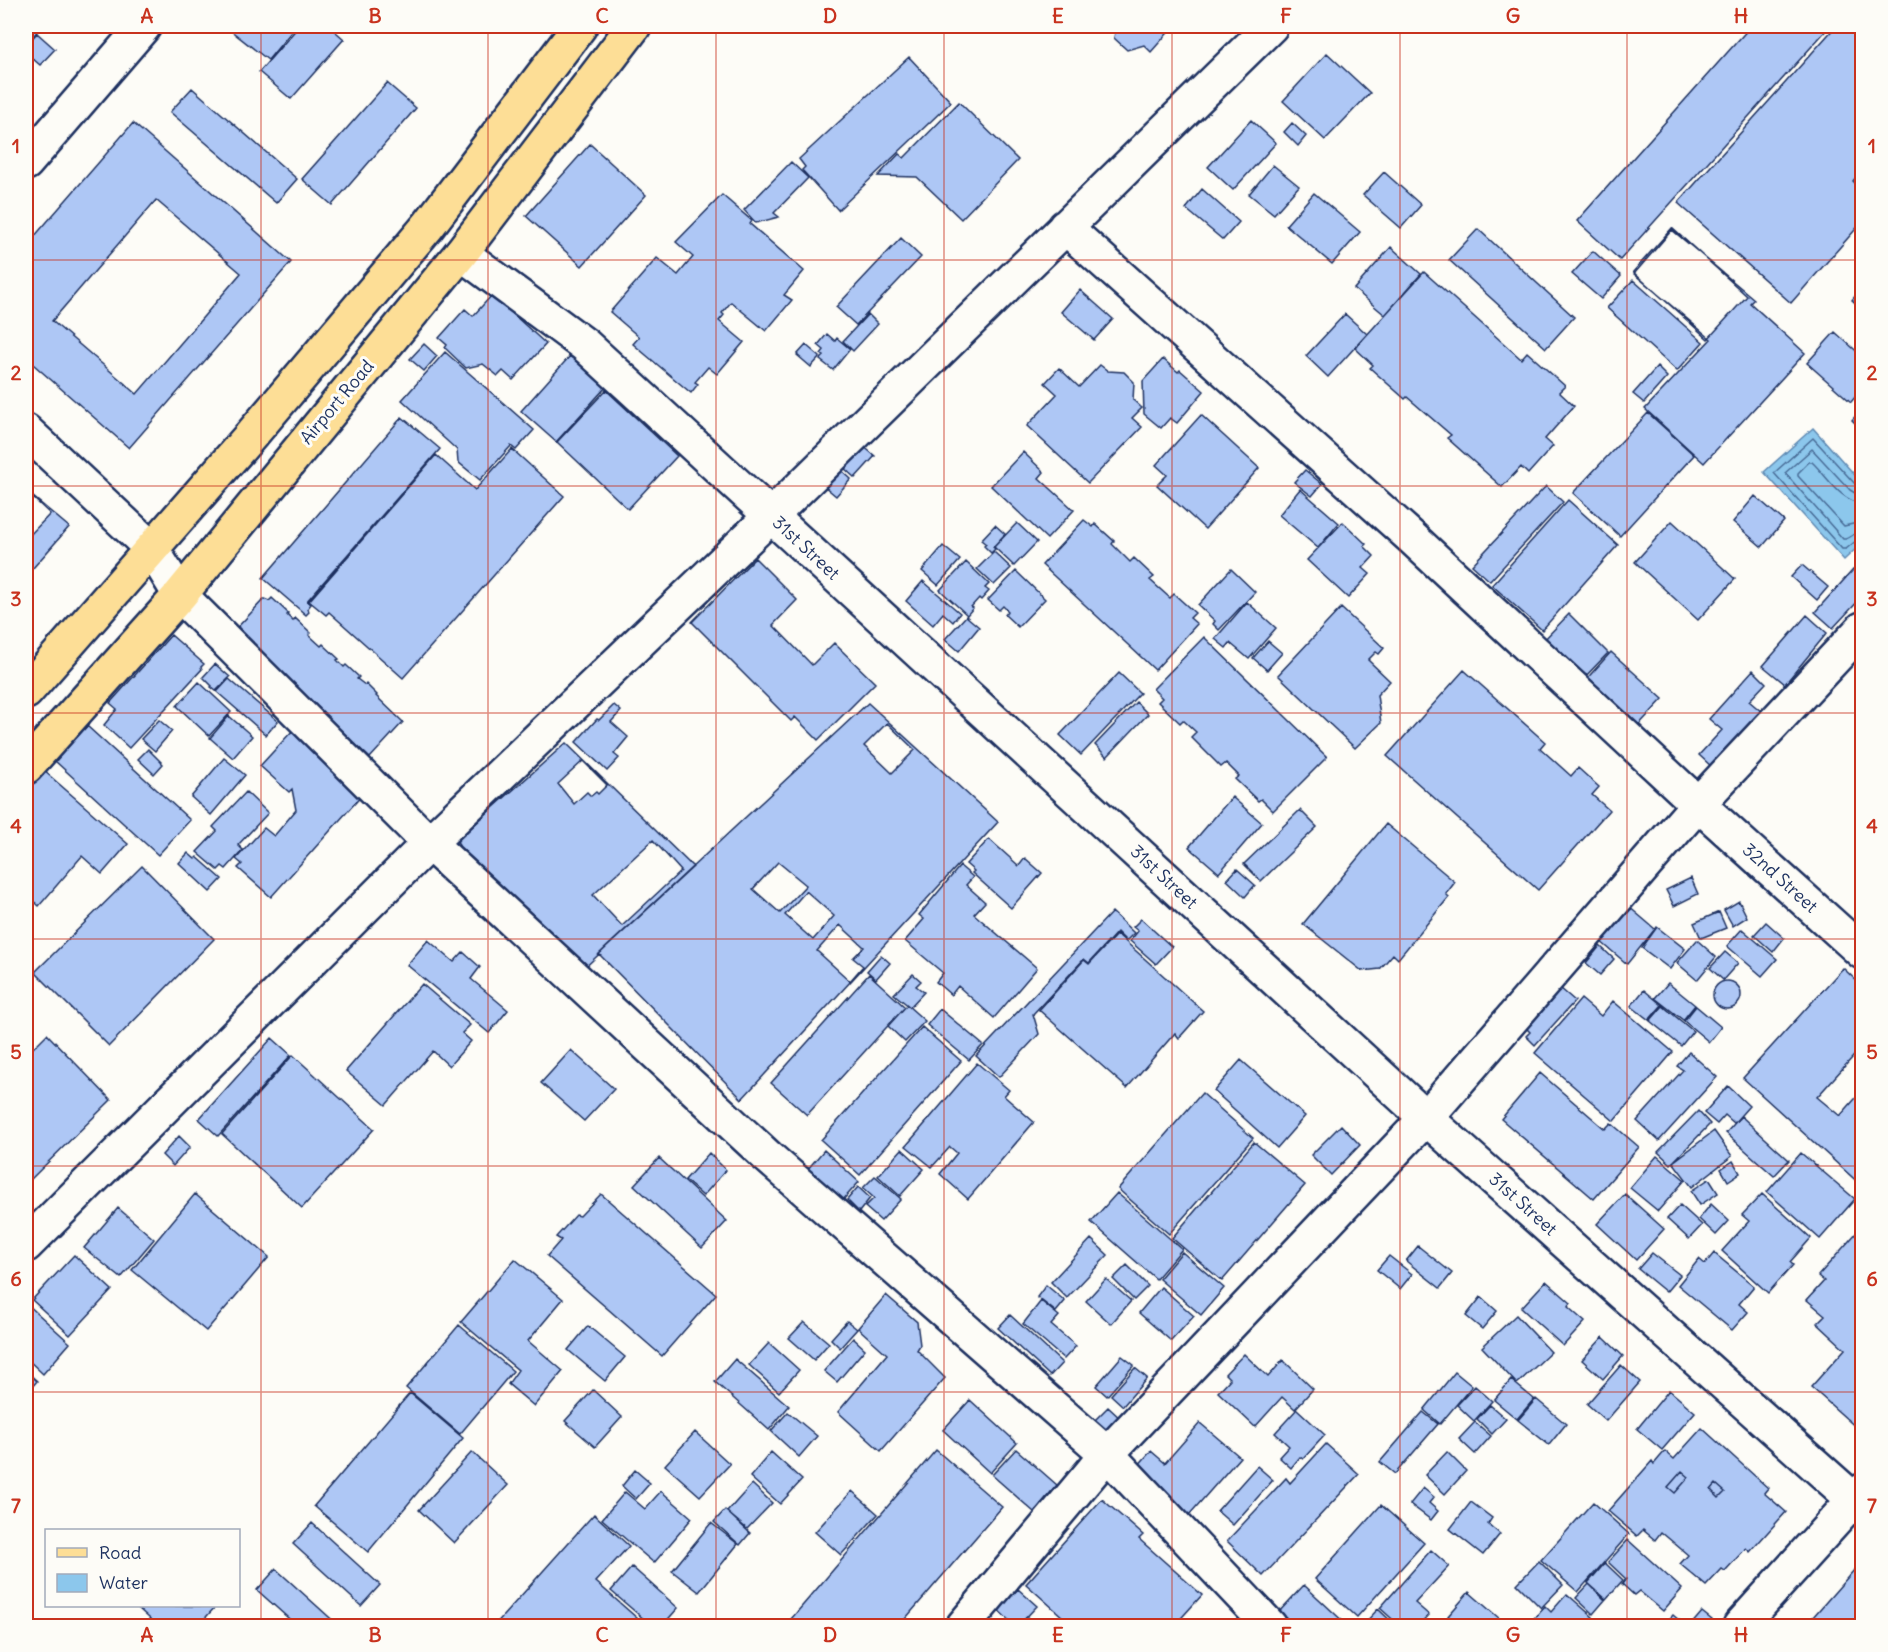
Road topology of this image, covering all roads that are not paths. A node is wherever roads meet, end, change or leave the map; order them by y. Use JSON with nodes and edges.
{"nodes":[{"id":1,"x":144,"y":26,"type":"edge"},
{"id":2,"x":580,"y":26,"type":"edge"},
{"id":3,"x":634,"y":26,"type":"edge"},
{"id":4,"x":1271,"y":26,"type":"edge"},
{"id":5,"x":26,"y":163,"type":"edge"},
{"id":6,"x":1065,"y":226,"type":"junction"},
{"id":7,"x":461,"y":253,"type":"junction"},
{"id":8,"x":26,"y":431,"type":"edge"},
{"id":9,"x":771,"y":516,"type":"junction"},
{"id":10,"x":152,"y":549,"type":"junction"},
{"id":11,"x":180,"y":595,"type":"junction"},
{"id":12,"x":1863,"y":629,"type":"edge"},
{"id":13,"x":26,"y":692,"type":"edge"},
{"id":14,"x":26,"y":767,"type":"edge"},
{"id":15,"x":1698,"y":804,"type":"junction"},
{"id":16,"x":429,"y":843,"type":"junction"},
{"id":17,"x":1863,"y":952,"type":"edge"},
{"id":18,"x":1426,"y":1118,"type":"junction"},
{"id":19,"x":26,"y":1245,"type":"edge"},
{"id":20,"x":1107,"y":1454,"type":"junction"},
{"id":21,"x":1860,"y":1499,"type":"edge"},
{"id":22,"x":963,"y":1626,"type":"edge"},
{"id":23,"x":1270,"y":1626,"type":"edge"},
{"id":24,"x":1740,"y":1626,"type":"edge"}],
"edges":[{"from":1,"to":5,"type":"street"},
{"from":2,"to":10,"type":"main road"},
{"from":3,"to":7,"type":"main road","name":"Airport Road"},
{"from":4,"to":6,"type":"street"},
{"from":6,"to":9,"type":"street"},
{"from":6,"to":15,"type":"street","name":"32nd Street"},
{"from":7,"to":9,"type":"street","name":"31st Street"},
{"from":7,"to":11,"type":"main road","name":"Airport Road"},
{"from":8,"to":10,"type":"street"},
{"from":9,"to":16,"type":"street"},
{"from":9,"to":18,"type":"street","name":"31st Street"},
{"from":10,"to":11,"type":"street"},
{"from":10,"to":13,"type":"main road"},
{"from":11,"to":14,"type":"main road","name":"Airport Road"},
{"from":11,"to":16,"type":"street"},
{"from":12,"to":15,"type":"street"},
{"from":15,"to":17,"type":"street","name":"32nd Street"},
{"from":15,"to":18,"type":"street"},
{"from":16,"to":19,"type":"street"},
{"from":16,"to":20,"type":"street"},
{"from":18,"to":20,"type":"street"},
{"from":18,"to":21,"type":"street","name":"31st Street"},
{"from":20,"to":22,"type":"street"},
{"from":20,"to":23,"type":"street"},
{"from":21,"to":24,"type":"street"}]}
